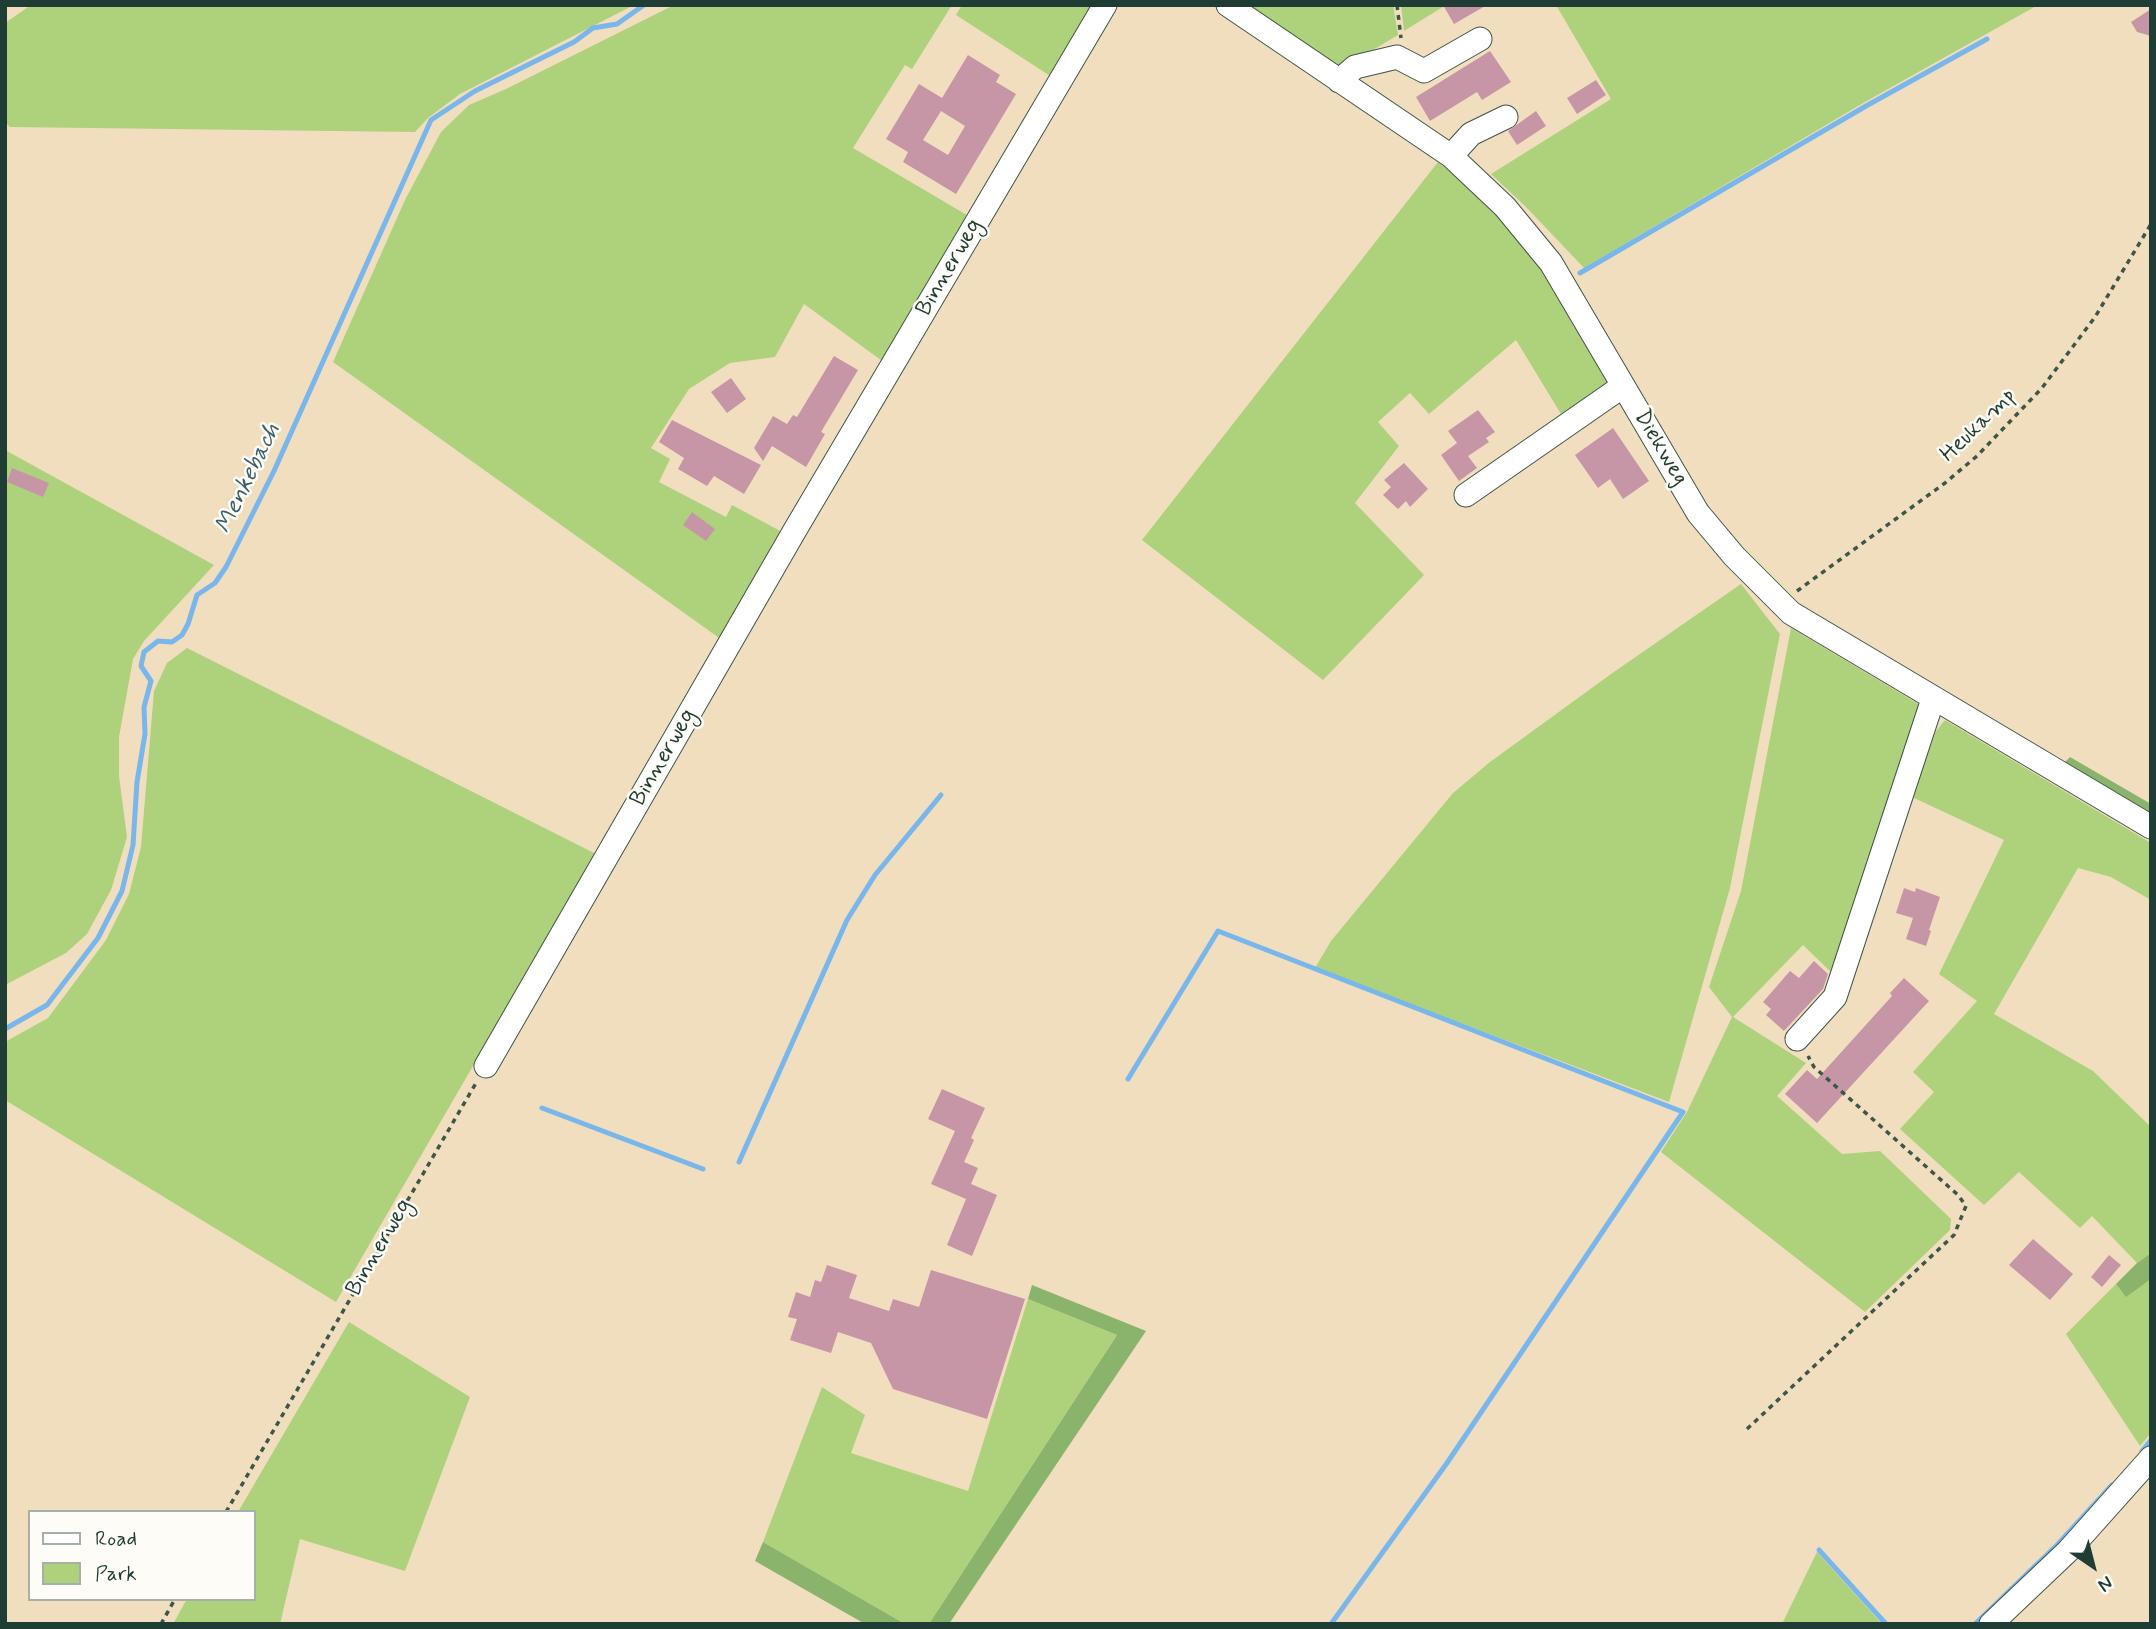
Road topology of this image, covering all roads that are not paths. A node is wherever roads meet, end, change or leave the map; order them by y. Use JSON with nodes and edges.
{"nodes":[{"id":1,"x":1105,"y":5,"type":"edge"},
{"id":2,"x":1228,"y":5,"type":"edge"},
{"id":3,"x":1480,"y":39,"type":"dead end"},
{"id":4,"x":1339,"y":81,"type":"junction"},
{"id":5,"x":1507,"y":117,"type":"dead end"},
{"id":6,"x":1451,"y":156,"type":"junction"},
{"id":7,"x":1623,"y":386,"type":"junction"},
{"id":8,"x":1466,"y":495,"type":"dead end"},
{"id":9,"x":1933,"y":699,"type":"junction"},
{"id":10,"x":2151,"y":827,"type":"edge"},
{"id":11,"x":1797,"y":1039,"type":"road end"},
{"id":12,"x":486,"y":1066,"type":"road end"},
{"id":13,"x":2151,"y":1458,"type":"edge"},
{"id":14,"x":1991,"y":1624,"type":"edge"}],
"edges":[{"from":1,"to":12,"type":"street","name":"Binnerweg"},
{"from":2,"to":4,"type":"street","name":"Diekweg"},
{"from":3,"to":4,"type":"street"},
{"from":4,"to":6,"type":"street","name":"Diekweg"},
{"from":5,"to":6,"type":"street"},
{"from":6,"to":7,"type":"street","name":"Diekweg"},
{"from":7,"to":8,"type":"street"},
{"from":7,"to":9,"type":"street","name":"Diekweg"},
{"from":9,"to":10,"type":"street","name":"Diekweg"},
{"from":9,"to":11,"type":"street"},
{"from":13,"to":14,"type":"street"}]}
